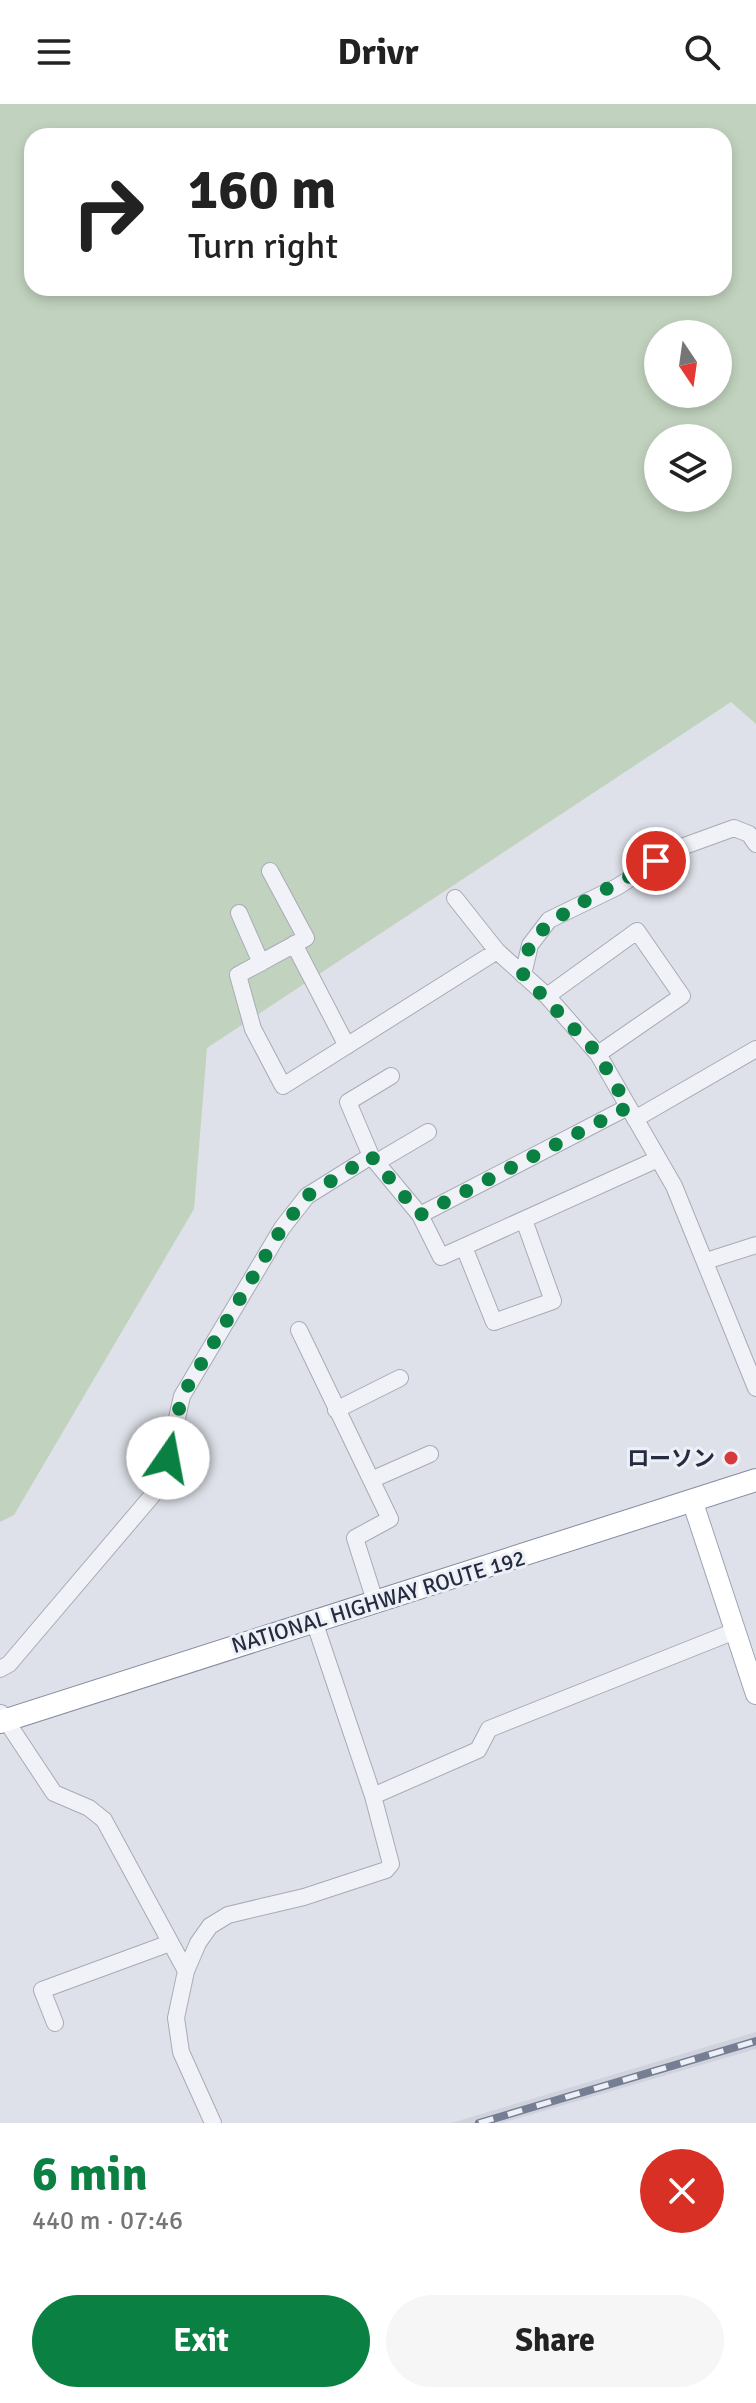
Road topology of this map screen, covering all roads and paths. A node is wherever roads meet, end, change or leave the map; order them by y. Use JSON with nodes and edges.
{"nodes":[{"id":1,"x":756,"y":844,"type":"edge"},
{"id":2,"x":270,"y":871,"type":"dead end"},
{"id":3,"x":455,"y":898,"type":"dead end"},
{"id":4,"x":239,"y":913,"type":"dead end"},
{"id":5,"x":294,"y":944,"type":"junction"},
{"id":6,"x":497,"y":951,"type":"junction"},
{"id":7,"x":261,"y":963,"type":"junction"},
{"id":8,"x":523,"y":975,"type":"junction"},
{"id":9,"x":547,"y":996,"type":"junction"},
{"id":10,"x":347,"y":1046,"type":"junction"},
{"id":11,"x":756,"y":1049,"type":"edge"},
{"id":12,"x":598,"y":1054,"type":"junction"},
{"id":13,"x":391,"y":1076,"type":"dead end"},
{"id":14,"x":632,"y":1113,"type":"junction"},
{"id":15,"x":428,"y":1132,"type":"dead end"},
{"id":16,"x":374,"y":1159,"type":"junction"},
{"id":17,"x":658,"y":1159,"type":"junction"},
{"id":18,"x":420,"y":1215,"type":"junction"},
{"id":19,"x":524,"y":1220,"type":"junction"},
{"id":20,"x":756,"y":1245,"type":"edge"},
{"id":21,"x":464,"y":1247,"type":"junction"},
{"id":22,"x":706,"y":1261,"type":"junction"},
{"id":23,"x":299,"y":1330,"type":"dead end"},
{"id":24,"x":400,"y":1378,"type":"dead end"},
{"id":25,"x":756,"y":1388,"type":"edge"},
{"id":26,"x":336,"y":1410,"type":"junction"},
{"id":27,"x":430,"y":1454,"type":"dead end"},
{"id":28,"x":371,"y":1480,"type":"junction"},
{"id":29,"x":756,"y":1480,"type":"edge"},
{"id":30,"x":693,"y":1503,"type":"junction"},
{"id":31,"x":375,"y":1601,"type":"junction"},
{"id":32,"x":314,"y":1621,"type":"junction"},
{"id":33,"x":735,"y":1631,"type":"junction"},
{"id":34,"x":0,"y":1669,"type":"edge"},
{"id":35,"x":756,"y":1694,"type":"edge"},
{"id":36,"x":1,"y":1718,"type":"edge"},
{"id":37,"x":373,"y":1796,"type":"junction"},
{"id":38,"x":170,"y":1943,"type":"junction"},
{"id":39,"x":186,"y":1971,"type":"junction"},
{"id":40,"x":55,"y":2023,"type":"dead end"},
{"id":41,"x":213,"y":2123,"type":"edge"}],
"edges":[{"from":1,"to":8,"type":"street"},
{"from":2,"to":5,"type":"street"},
{"from":3,"to":6,"type":"street"},
{"from":4,"to":7,"type":"street"},
{"from":5,"to":7,"type":"street"},
{"from":5,"to":10,"type":"street"},
{"from":6,"to":8,"type":"street"},
{"from":6,"to":10,"type":"street"},
{"from":7,"to":10,"type":"street"},
{"from":8,"to":9,"type":"street"},
{"from":9,"to":12,"type":"street"},
{"from":9,"to":12,"type":"street"},
{"from":11,"to":14,"type":"street"},
{"from":12,"to":14,"type":"street"},
{"from":13,"to":16,"type":"street"},
{"from":14,"to":17,"type":"street"},
{"from":14,"to":18,"type":"street"},
{"from":15,"to":16,"type":"street"},
{"from":16,"to":18,"type":"street"},
{"from":16,"to":34,"type":"street"},
{"from":17,"to":19,"type":"street"},
{"from":17,"to":22,"type":"street"},
{"from":18,"to":21,"type":"street"},
{"from":19,"to":21,"type":"street"},
{"from":19,"to":21,"type":"street"},
{"from":20,"to":22,"type":"street"},
{"from":22,"to":25,"type":"street"},
{"from":23,"to":26,"type":"street"},
{"from":24,"to":26,"type":"street"},
{"from":26,"to":28,"type":"street"},
{"from":27,"to":28,"type":"street"},
{"from":28,"to":31,"type":"street"},
{"from":29,"to":30,"type":"highway","name":"NATIONAL HIGHWAY ROUTE 192"},
{"from":30,"to":31,"type":"highway","name":"NATIONAL HIGHWAY ROUTE 192"},
{"from":30,"to":33,"type":"main road"},
{"from":31,"to":32,"type":"highway","name":"NATIONAL HIGHWAY ROUTE 192"},
{"from":32,"to":36,"type":"highway","name":"NATIONAL HIGHWAY ROUTE 192"},
{"from":32,"to":37,"type":"street"},
{"from":33,"to":35,"type":"main road"},
{"from":33,"to":37,"type":"street"},
{"from":36,"to":38,"type":"street"},
{"from":37,"to":39,"type":"street"},
{"from":38,"to":39,"type":"street"},
{"from":38,"to":40,"type":"street"},
{"from":39,"to":41,"type":"street"}]}
